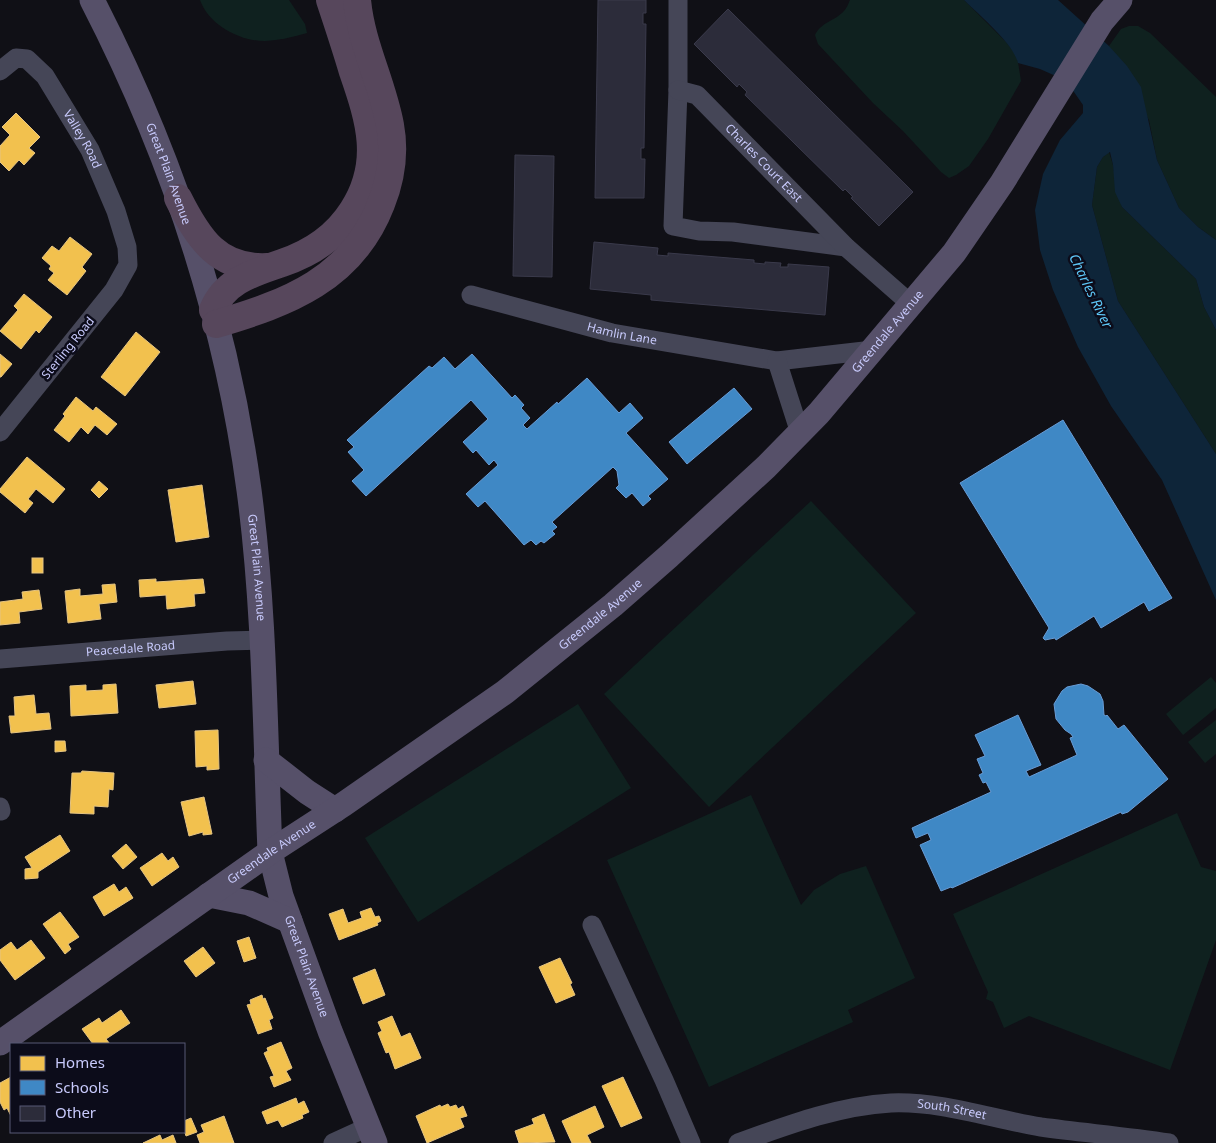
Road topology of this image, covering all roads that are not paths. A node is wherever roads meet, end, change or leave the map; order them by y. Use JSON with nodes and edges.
{"nodes":[{"id":1,"x":92,"y":0,"type":"edge"},
{"id":2,"x":330,"y":0,"type":"edge"},
{"id":3,"x":357,"y":0,"type":"edge"},
{"id":4,"x":678,"y":0,"type":"edge"},
{"id":5,"x":1120,"y":0,"type":"edge"},
{"id":6,"x":0,"y":71,"type":"edge"},
{"id":7,"x":678,"y":90,"type":"junction"},
{"id":8,"x":178,"y":198,"type":"junction"},
{"id":9,"x":846,"y":247,"type":"junction"},
{"id":10,"x":128,"y":260,"type":"joint"},
{"id":11,"x":284,"y":263,"type":"junction"},
{"id":12,"x":471,"y":296,"type":"dead end"},
{"id":13,"x":912,"y":305,"type":"junction"},
{"id":14,"x":214,"y":317,"type":"junction"},
{"id":15,"x":873,"y":350,"type":"junction"},
{"id":16,"x":776,"y":361,"type":"junction"},
{"id":17,"x":0,"y":432,"type":"edge"},
{"id":18,"x":800,"y":433,"type":"junction"},
{"id":19,"x":262,"y":640,"type":"junction"},
{"id":20,"x":0,"y":659,"type":"edge"},
{"id":21,"x":266,"y":760,"type":"junction"},
{"id":22,"x":335,"y":810,"type":"junction"},
{"id":23,"x":270,"y":852,"type":"junction"},
{"id":24,"x":209,"y":895,"type":"junction"},
{"id":25,"x":290,"y":921,"type":"junction"},
{"id":26,"x":592,"y":925,"type":"dead end"},
{"id":27,"x":0,"y":1043,"type":"edge"},
{"id":28,"x":371,"y":1135,"type":"edge"},
{"id":29,"x":1040,"y":1135,"type":"edge"},
{"id":30,"x":333,"y":1143,"type":"edge"},
{"id":31,"x":691,"y":1143,"type":"edge"},
{"id":32,"x":738,"y":1143,"type":"edge"},
{"id":33,"x":1169,"y":1143,"type":"edge"}],
"edges":[{"from":1,"to":8,"type":"main road","name":"Great Plain Avenue"},
{"from":2,"to":11,"type":"highway"},
{"from":3,"to":14,"type":"highway"},
{"from":4,"to":7,"type":"street"},
{"from":5,"to":13,"type":"main road","name":"Greendale Avenue"},
{"from":6,"to":10,"type":"street","name":"Valley Road"},
{"from":7,"to":9,"type":"street","name":"Charles Court East"},
{"from":7,"to":9,"type":"street"},
{"from":8,"to":11,"type":"highway"},
{"from":8,"to":14,"type":"main road","name":"Great Plain Avenue"},
{"from":9,"to":13,"type":"street","name":"Charles Court East"},
{"from":10,"to":17,"type":"street","name":"Sterling Road"},
{"from":11,"to":14,"type":"highway"},
{"from":12,"to":16,"type":"street","name":"Hamlin Lane"},
{"from":13,"to":15,"type":"main road","name":"Greendale Avenue"},
{"from":14,"to":19,"type":"main road","name":"Great Plain Avenue"},
{"from":15,"to":16,"type":"street","name":"Hamlin Lane"},
{"from":15,"to":18,"type":"main road","name":"Greendale Avenue"},
{"from":16,"to":18,"type":"street"},
{"from":18,"to":22,"type":"main road","name":"Greendale Avenue"},
{"from":19,"to":20,"type":"street","name":"Peacedale Road"},
{"from":19,"to":21,"type":"main road","name":"Great Plain Avenue"},
{"from":21,"to":22,"type":"main road"},
{"from":21,"to":23,"type":"main road","name":"Great Plain Avenue"},
{"from":22,"to":23,"type":"main road","name":"Greendale Avenue"},
{"from":23,"to":24,"type":"main road","name":"Greendale Avenue"},
{"from":23,"to":25,"type":"main road","name":"Great Plain Avenue"},
{"from":24,"to":25,"type":"main road"},
{"from":24,"to":27,"type":"main road","name":"Greendale Avenue"},
{"from":25,"to":28,"type":"main road","name":"Great Plain Avenue"},
{"from":26,"to":31,"type":"street"},
{"from":28,"to":30,"type":"street"},
{"from":29,"to":32,"type":"street","name":"South Street"},
{"from":29,"to":33,"type":"street","name":"South Street"}]}
